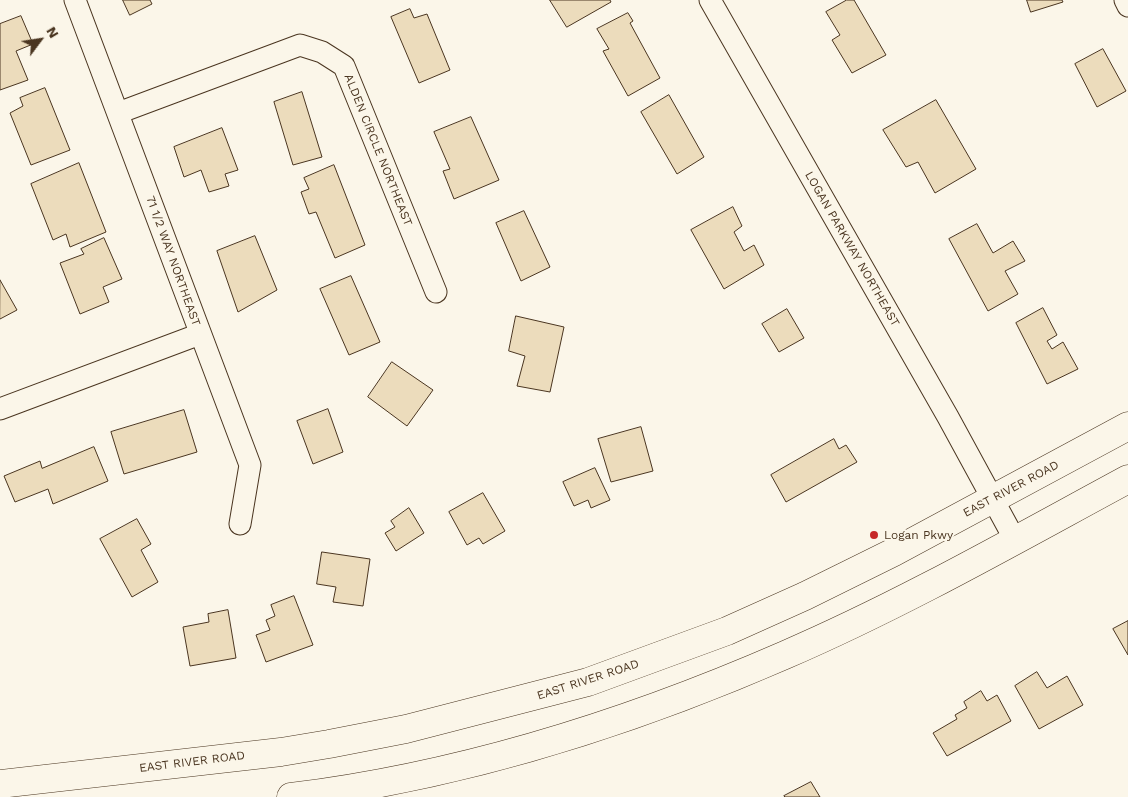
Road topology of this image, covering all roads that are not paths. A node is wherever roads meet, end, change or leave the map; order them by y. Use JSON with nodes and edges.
{"nodes":[{"id":1,"x":75,"y":0,"type":"edge"},
{"id":2,"x":710,"y":0,"type":"edge"},
{"id":3,"x":1125,"y":0,"type":"edge"},
{"id":4,"x":1128,"y":6,"type":"edge"},
{"id":5,"x":118,"y":113,"type":"junction"},
{"id":6,"x":436,"y":292,"type":"dead end"},
{"id":7,"x":200,"y":334,"type":"junction"},
{"id":8,"x":0,"y":409,"type":"edge"},
{"id":9,"x":1128,"y":426,"type":"edge"},
{"id":10,"x":1128,"y":479,"type":"edge"},
{"id":11,"x":993,"y":498,"type":"junction"},
{"id":12,"x":240,"y":524,"type":"dead end"},
{"id":13,"x":1015,"y":540,"type":"junction"},
{"id":14,"x":0,"y":784,"type":"edge"},
{"id":15,"x":291,"y":797,"type":"edge"}],
"edges":[{"from":1,"to":5,"type":"street","name":"71 1/2 WAY NORTHEAST"},
{"from":2,"to":11,"type":"street","name":"LOGAN PARKWAY NORTHEAST"},
{"from":3,"to":4,"type":"street"},
{"from":5,"to":6,"type":"street","name":"ALDEN CIRCLE NORTHEAST"},
{"from":5,"to":7,"type":"street","name":"71 1/2 WAY NORTHEAST"},
{"from":7,"to":8,"type":"street"},
{"from":7,"to":12,"type":"street","name":"71 1/2 WAY NORTHEAST"},
{"from":9,"to":11,"type":"main road","name":"EAST RIVER ROAD"},
{"from":10,"to":13,"type":"main road"},
{"from":11,"to":13,"type":"street","name":"LOGAN PARKWAY NORTHEAST"},
{"from":11,"to":14,"type":"main road","name":"EAST RIVER ROAD"},
{"from":13,"to":15,"type":"main road"}]}
